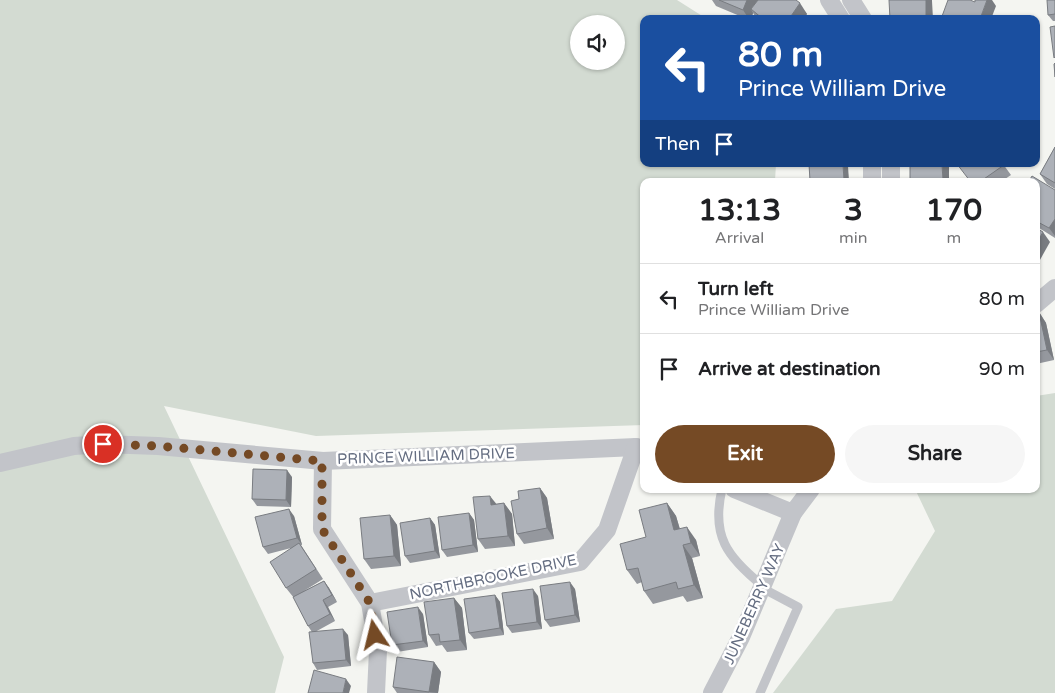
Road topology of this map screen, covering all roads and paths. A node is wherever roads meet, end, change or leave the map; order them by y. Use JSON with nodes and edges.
{"nodes":[{"id":1,"x":829,"y":0,"type":"edge"},
{"id":2,"x":851,"y":0,"type":"edge"},
{"id":3,"x":838,"y":15,"type":"edge"},
{"id":4,"x":860,"y":15,"type":"edge"},
{"id":5,"x":1055,"y":288,"type":"edge"},
{"id":6,"x":1040,"y":301,"type":"edge"},
{"id":7,"x":640,"y":449,"type":"edge"},
{"id":8,"x":322,"y":461,"type":"junction"},
{"id":9,"x":0,"y":463,"type":"edge"},
{"id":10,"x":721,"y":493,"type":"edge"},
{"id":11,"x":743,"y":493,"type":"edge"},
{"id":12,"x":797,"y":493,"type":"edge"},
{"id":13,"x":808,"y":493,"type":"edge"},
{"id":14,"x":793,"y":514,"type":"junction"},
{"id":15,"x":762,"y":587,"type":"junction"},
{"id":16,"x":370,"y":603,"type":"junction"},
{"id":17,"x":376,"y":693,"type":"edge"},
{"id":18,"x":712,"y":693,"type":"edge"},
{"id":19,"x":760,"y":693,"type":"edge"}],
"edges":[{"from":1,"to":3,"type":"street"},
{"from":2,"to":4,"type":"street"},
{"from":5,"to":6,"type":"street"},
{"from":7,"to":8,"type":"street","name":"PRINCE WILLIAM DRIVE"},
{"from":7,"to":16,"type":"street","name":"NORTHBROOKE DRIVE"},
{"from":8,"to":9,"type":"street","name":"PRINCE WILLIAM DRIVE"},
{"from":8,"to":16,"type":"street"},
{"from":10,"to":15,"type":"lane"},
{"from":11,"to":14,"type":"street"},
{"from":12,"to":14,"type":"street","name":"JUNEBERRY WAY"},
{"from":13,"to":14,"type":"street","name":"JUNEBERRY WAY"},
{"from":14,"to":15,"type":"street","name":"JUNEBERRY WAY"},
{"from":15,"to":18,"type":"street","name":"JUNEBERRY WAY"},
{"from":15,"to":19,"type":"lane"},
{"from":16,"to":17,"type":"street"}]}
